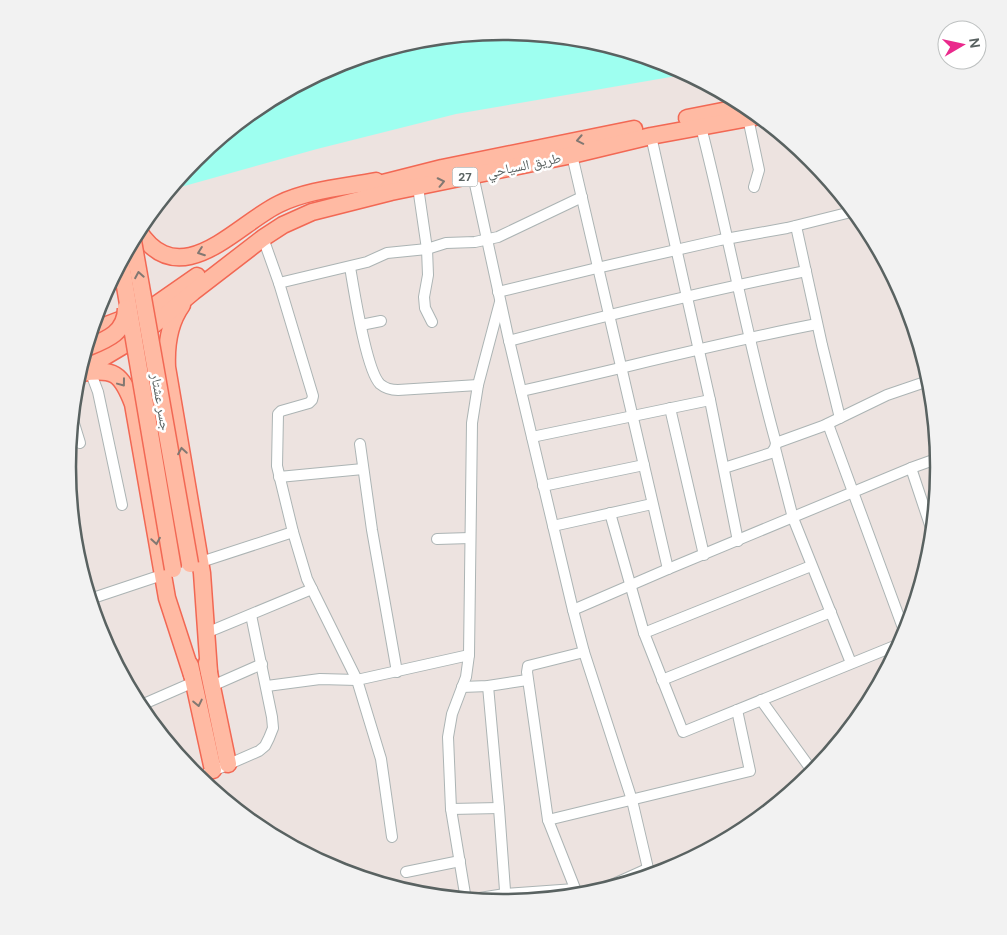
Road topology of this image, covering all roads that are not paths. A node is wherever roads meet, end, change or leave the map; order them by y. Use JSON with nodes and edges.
{"nodes":[{"id":1,"x":745,"y":114,"type":"edge"},
{"id":2,"x":745,"y":115,"type":"edge"},
{"id":3,"x":753,"y":120,"type":"edge"},
{"id":4,"x":701,"y":127,"type":"junction"},
{"id":5,"x":651,"y":136,"type":"junction"},
{"id":6,"x":572,"y":155,"type":"junction"},
{"id":7,"x":442,"y":168,"type":"junction"},
{"id":8,"x":472,"y":169,"type":"junction"},
{"id":9,"x":418,"y":186,"type":"junction"},
{"id":10,"x":754,"y":186,"type":"dead end"},
{"id":11,"x":582,"y":197,"type":"junction"},
{"id":12,"x":847,"y":213,"type":"edge"},
{"id":13,"x":796,"y":226,"type":"junction"},
{"id":14,"x":143,"y":238,"type":"edge"},
{"id":15,"x":263,"y":238,"type":"junction"},
{"id":16,"x":728,"y":239,"type":"junction"},
{"id":17,"x":487,"y":240,"type":"junction"},
{"id":18,"x":427,"y":249,"type":"junction"},
{"id":19,"x":676,"y":250,"type":"junction"},
{"id":20,"x":134,"y":252,"type":"edge"},
{"id":21,"x":350,"y":267,"type":"junction"},
{"id":22,"x":597,"y":268,"type":"junction"},
{"id":23,"x":806,"y":271,"type":"junction"},
{"id":24,"x":123,"y":273,"type":"edge"},
{"id":25,"x":279,"y":283,"type":"junction"},
{"id":26,"x":738,"y":285,"type":"junction"},
{"id":27,"x":125,"y":288,"type":"junction"},
{"id":28,"x":193,"y":292,"type":"junction"},
{"id":29,"x":499,"y":296,"type":"junction"},
{"id":30,"x":686,"y":297,"type":"junction"},
{"id":31,"x":610,"y":315,"type":"junction"},
{"id":32,"x":381,"y":321,"type":"dead end"},
{"id":33,"x":432,"y":322,"type":"dead end"},
{"id":34,"x":817,"y":324,"type":"junction"},
{"id":35,"x":361,"y":325,"type":"junction"},
{"id":36,"x":100,"y":328,"type":"edge"},
{"id":37,"x":750,"y":336,"type":"junction"},
{"id":38,"x":509,"y":341,"type":"junction"},
{"id":39,"x":95,"y":344,"type":"edge"},
{"id":40,"x":698,"y":350,"type":"junction"},
{"id":41,"x":88,"y":368,"type":"edge"},
{"id":42,"x":622,"y":368,"type":"junction"},
{"id":43,"x":87,"y":371,"type":"edge"},
{"id":44,"x":86,"y":375,"type":"edge"},
{"id":45,"x":923,"y":383,"type":"edge"},
{"id":46,"x":478,"y":385,"type":"junction"},
{"id":47,"x":521,"y":391,"type":"junction"},
{"id":48,"x":710,"y":400,"type":"junction"},
{"id":49,"x":670,"y":408,"type":"junction"},
{"id":50,"x":633,"y":415,"type":"junction"},
{"id":51,"x":840,"y":418,"type":"junction"},
{"id":52,"x":828,"y":424,"type":"junction"},
{"id":53,"x":78,"y":435,"type":"edge"},
{"id":54,"x":532,"y":437,"type":"junction"},
{"id":55,"x":80,"y":443,"type":"dead end"},
{"id":56,"x":360,"y":444,"type":"dead end"},
{"id":57,"x":776,"y":446,"type":"junction"},
{"id":58,"x":931,"y":461,"type":"edge"},
{"id":59,"x":644,"y":464,"type":"junction"},
{"id":60,"x":724,"y":468,"type":"junction"},
{"id":61,"x":912,"y":468,"type":"junction"},
{"id":62,"x":363,"y":469,"type":"junction"},
{"id":63,"x":279,"y":477,"type":"junction"},
{"id":64,"x":544,"y":486,"type":"junction"},
{"id":65,"x":852,"y":493,"type":"junction"},
{"id":66,"x":652,"y":504,"type":"junction"},
{"id":67,"x":122,"y":505,"type":"dead end"},
{"id":68,"x":610,"y":513,"type":"junction"},
{"id":69,"x":928,"y":517,"type":"edge"},
{"id":70,"x":794,"y":518,"type":"junction"},
{"id":71,"x":553,"y":526,"type":"junction"},
{"id":72,"x":293,"y":532,"type":"junction"},
{"id":73,"x":470,"y":538,"type":"junction"},
{"id":74,"x":437,"y":539,"type":"dead end"},
{"id":75,"x":738,"y":541,"type":"junction"},
{"id":76,"x":704,"y":555,"type":"junction"},
{"id":77,"x":195,"y":563,"type":"junction"},
{"id":78,"x":812,"y":566,"type":"junction"},
{"id":79,"x":668,"y":569,"type":"junction"},
{"id":80,"x":168,"y":572,"type":"junction"},
{"id":81,"x":630,"y":585,"type":"junction"},
{"id":82,"x":312,"y":589,"type":"junction"},
{"id":83,"x":97,"y":597,"type":"edge"},
{"id":84,"x":573,"y":610,"type":"junction"},
{"id":85,"x":831,"y":612,"type":"junction"},
{"id":86,"x":251,"y":615,"type":"junction"},
{"id":87,"x":901,"y":623,"type":"edge"},
{"id":88,"x":206,"y":632,"type":"junction"},
{"id":89,"x":644,"y":633,"type":"junction"},
{"id":90,"x":891,"y":648,"type":"edge"},
{"id":91,"x":584,"y":652,"type":"junction"},
{"id":92,"x":469,"y":655,"type":"junction"},
{"id":93,"x":262,"y":664,"type":"junction"},
{"id":94,"x":851,"y":664,"type":"junction"},
{"id":95,"x":397,"y":672,"type":"junction"},
{"id":96,"x":193,"y":679,"type":"junction"},
{"id":97,"x":211,"y":679,"type":"junction"},
{"id":98,"x":357,"y":680,"type":"junction"},
{"id":99,"x":527,"y":680,"type":"junction"},
{"id":100,"x":662,"y":680,"type":"junction"},
{"id":101,"x":267,"y":686,"type":"junction"},
{"id":102,"x":488,"y":686,"type":"junction"},
{"id":103,"x":462,"y":687,"type":"junction"},
{"id":104,"x":761,"y":700,"type":"junction"},
{"id":105,"x":146,"y":702,"type":"edge"},
{"id":106,"x":738,"y":710,"type":"junction"},
{"id":107,"x":813,"y":763,"type":"edge"},
{"id":108,"x":228,"y":764,"type":"junction"},
{"id":109,"x":213,"y":770,"type":"junction"},
{"id":110,"x":205,"y":774,"type":"edge"},
{"id":111,"x":632,"y":800,"type":"junction"},
{"id":112,"x":500,"y":808,"type":"junction"},
{"id":113,"x":451,"y":809,"type":"junction"},
{"id":114,"x":548,"y":820,"type":"junction"},
{"id":115,"x":392,"y":837,"type":"dead end"},
{"id":116,"x":460,"y":861,"type":"junction"},
{"id":117,"x":647,"y":870,"type":"edge"},
{"id":118,"x":406,"y":872,"type":"dead end"},
{"id":119,"x":576,"y":889,"type":"edge"},
{"id":120,"x":465,"y":893,"type":"edge"},
{"id":121,"x":505,"y":895,"type":"edge"}],
"edges":[{"from":1,"to":8,"type":"main road","name":"طريق السياحي","number":"27","one_way":true},
{"from":2,"to":4,"type":"main road","name":"طريق السياحي","number":"27"},
{"from":3,"to":10,"type":"street"},
{"from":4,"to":5,"type":"main road","name":"طريق السياحي","number":"27"},
{"from":4,"to":16,"type":"street"},
{"from":5,"to":6,"type":"main road","name":"طريق السياحي","number":"27"},
{"from":5,"to":19,"type":"street"},
{"from":6,"to":8,"type":"main road","name":"طريق السياحي","number":"27"},
{"from":6,"to":11,"type":"street"},
{"from":7,"to":8,"type":"main road","name":"طريق السياحي","number":"27"},
{"from":7,"to":14,"type":"main road","one_way":true},
{"from":7,"to":36,"type":"main road","name":"طريق السياحي","number":"27"},
{"from":9,"to":8,"type":"main road","name":"طريق السياحي","number":"27","one_way":true},
{"from":8,"to":17,"type":"street"},
{"from":9,"to":15,"type":"main road","name":"طريق السياحي","number":"27"},
{"from":9,"to":18,"type":"street"},
{"from":11,"to":17,"type":"street"},
{"from":11,"to":22,"type":"street"},
{"from":12,"to":13,"type":"street"},
{"from":13,"to":16,"type":"street"},
{"from":13,"to":23,"type":"street"},
{"from":15,"to":25,"type":"street"},
{"from":15,"to":28,"type":"main road","name":"طريق السياحي","number":"27"},
{"from":16,"to":19,"type":"street"},
{"from":16,"to":26,"type":"street"},
{"from":17,"to":18,"type":"street"},
{"from":17,"to":29,"type":"street"},
{"from":18,"to":21,"type":"street"},
{"from":18,"to":33,"type":"street"},
{"from":19,"to":22,"type":"street"},
{"from":19,"to":30,"type":"street"},
{"from":77,"to":20,"type":"main road","name":"جسر عشتار","one_way":true,"bridge":true},
{"from":21,"to":25,"type":"street"},
{"from":21,"to":35,"type":"street"},
{"from":22,"to":29,"type":"street"},
{"from":22,"to":31,"type":"street"},
{"from":23,"to":26,"type":"street"},
{"from":23,"to":34,"type":"street"},
{"from":24,"to":27,"type":"main road","name":"جسر عشتار","bridge":true},
{"from":25,"to":63,"type":"street"},
{"from":26,"to":30,"type":"street"},
{"from":26,"to":37,"type":"street"},
{"from":27,"to":39,"type":"main road","bridge":true},
{"from":27,"to":80,"type":"main road","name":"جسر عشتار","bridge":true},
{"from":28,"to":41,"type":"main road"},
{"from":77,"to":28,"type":"main road","one_way":true},
{"from":29,"to":38,"type":"street"},
{"from":29,"to":46,"type":"street"},
{"from":30,"to":31,"type":"street"},
{"from":30,"to":40,"type":"street"},
{"from":31,"to":38,"type":"street"},
{"from":31,"to":42,"type":"street"},
{"from":32,"to":35,"type":"street"},
{"from":34,"to":37,"type":"street"},
{"from":34,"to":51,"type":"street"},
{"from":35,"to":46,"type":"street"},
{"from":37,"to":40,"type":"street"},
{"from":37,"to":57,"type":"street"},
{"from":38,"to":47,"type":"street"},
{"from":40,"to":42,"type":"street"},
{"from":40,"to":48,"type":"street"},
{"from":42,"to":47,"type":"street"},
{"from":42,"to":50,"type":"street"},
{"from":43,"to":80,"type":"main road","one_way":true},
{"from":44,"to":67,"type":"street"},
{"from":45,"to":51,"type":"street"},
{"from":46,"to":73,"type":"street"},
{"from":47,"to":54,"type":"street"},
{"from":48,"to":49,"type":"street"},
{"from":48,"to":60,"type":"street"},
{"from":49,"to":50,"type":"street"},
{"from":49,"to":76,"type":"street"},
{"from":50,"to":54,"type":"street"},
{"from":50,"to":59,"type":"street"},
{"from":51,"to":52,"type":"street"},
{"from":52,"to":57,"type":"street"},
{"from":52,"to":65,"type":"street"},
{"from":53,"to":55,"type":"street"},
{"from":54,"to":64,"type":"street"},
{"from":56,"to":62,"type":"street"},
{"from":57,"to":60,"type":"street"},
{"from":57,"to":70,"type":"street"},
{"from":58,"to":61,"type":"street"},
{"from":59,"to":64,"type":"street"},
{"from":59,"to":66,"type":"street"},
{"from":60,"to":75,"type":"street"},
{"from":61,"to":65,"type":"street"},
{"from":61,"to":69,"type":"street"},
{"from":62,"to":63,"type":"street"},
{"from":62,"to":95,"type":"street"},
{"from":63,"to":72,"type":"street"},
{"from":64,"to":71,"type":"street"},
{"from":65,"to":70,"type":"street"},
{"from":65,"to":87,"type":"street"},
{"from":66,"to":68,"type":"street"},
{"from":66,"to":79,"type":"street"},
{"from":68,"to":71,"type":"street"},
{"from":68,"to":81,"type":"street"},
{"from":70,"to":75,"type":"street"},
{"from":70,"to":78,"type":"street"},
{"from":71,"to":84,"type":"street"},
{"from":72,"to":77,"type":"street"},
{"from":72,"to":82,"type":"street"},
{"from":73,"to":74,"type":"street"},
{"from":73,"to":92,"type":"street"},
{"from":75,"to":76,"type":"street"},
{"from":76,"to":79,"type":"street"},
{"from":77,"to":88,"type":"main road"},
{"from":77,"to":97,"type":"main road"},
{"from":78,"to":85,"type":"street"},
{"from":78,"to":89,"type":"street"},
{"from":79,"to":81,"type":"street"},
{"from":80,"to":83,"type":"street"},
{"from":80,"to":96,"type":"main road"},
{"from":81,"to":84,"type":"street"},
{"from":81,"to":89,"type":"street"},
{"from":82,"to":86,"type":"street"},
{"from":82,"to":98,"type":"street"},
{"from":84,"to":91,"type":"street"},
{"from":85,"to":94,"type":"street"},
{"from":85,"to":100,"type":"street"},
{"from":86,"to":88,"type":"street"},
{"from":86,"to":93,"type":"street"},
{"from":88,"to":97,"type":"main road"},
{"from":89,"to":100,"type":"street"},
{"from":90,"to":94,"type":"street"},
{"from":91,"to":99,"type":"street"},
{"from":91,"to":111,"type":"street"},
{"from":92,"to":95,"type":"street"},
{"from":92,"to":103,"type":"street"},
{"from":93,"to":97,"type":"street"},
{"from":93,"to":101,"type":"street"},
{"from":94,"to":104,"type":"street"},
{"from":95,"to":98,"type":"street"},
{"from":96,"to":105,"type":"street"},
{"from":96,"to":109,"type":"main road","one_way":true},
{"from":97,"to":108,"type":"main road"},
{"from":98,"to":101,"type":"street"},
{"from":98,"to":115,"type":"street"},
{"from":99,"to":102,"type":"street"},
{"from":99,"to":114,"type":"street"},
{"from":100,"to":106,"type":"street"},
{"from":101,"to":108,"type":"street"},
{"from":102,"to":103,"type":"street"},
{"from":102,"to":112,"type":"street"},
{"from":103,"to":113,"type":"street"},
{"from":104,"to":106,"type":"street"},
{"from":104,"to":107,"type":"street"},
{"from":106,"to":111,"type":"street"},
{"from":108,"to":109,"type":"street"},
{"from":109,"to":110,"type":"street"},
{"from":111,"to":114,"type":"street"},
{"from":111,"to":117,"type":"street"},
{"from":112,"to":113,"type":"street"},
{"from":112,"to":121,"type":"street"},
{"from":113,"to":116,"type":"street"},
{"from":114,"to":119,"type":"street"},
{"from":116,"to":118,"type":"street"},
{"from":116,"to":120,"type":"street"}]}
